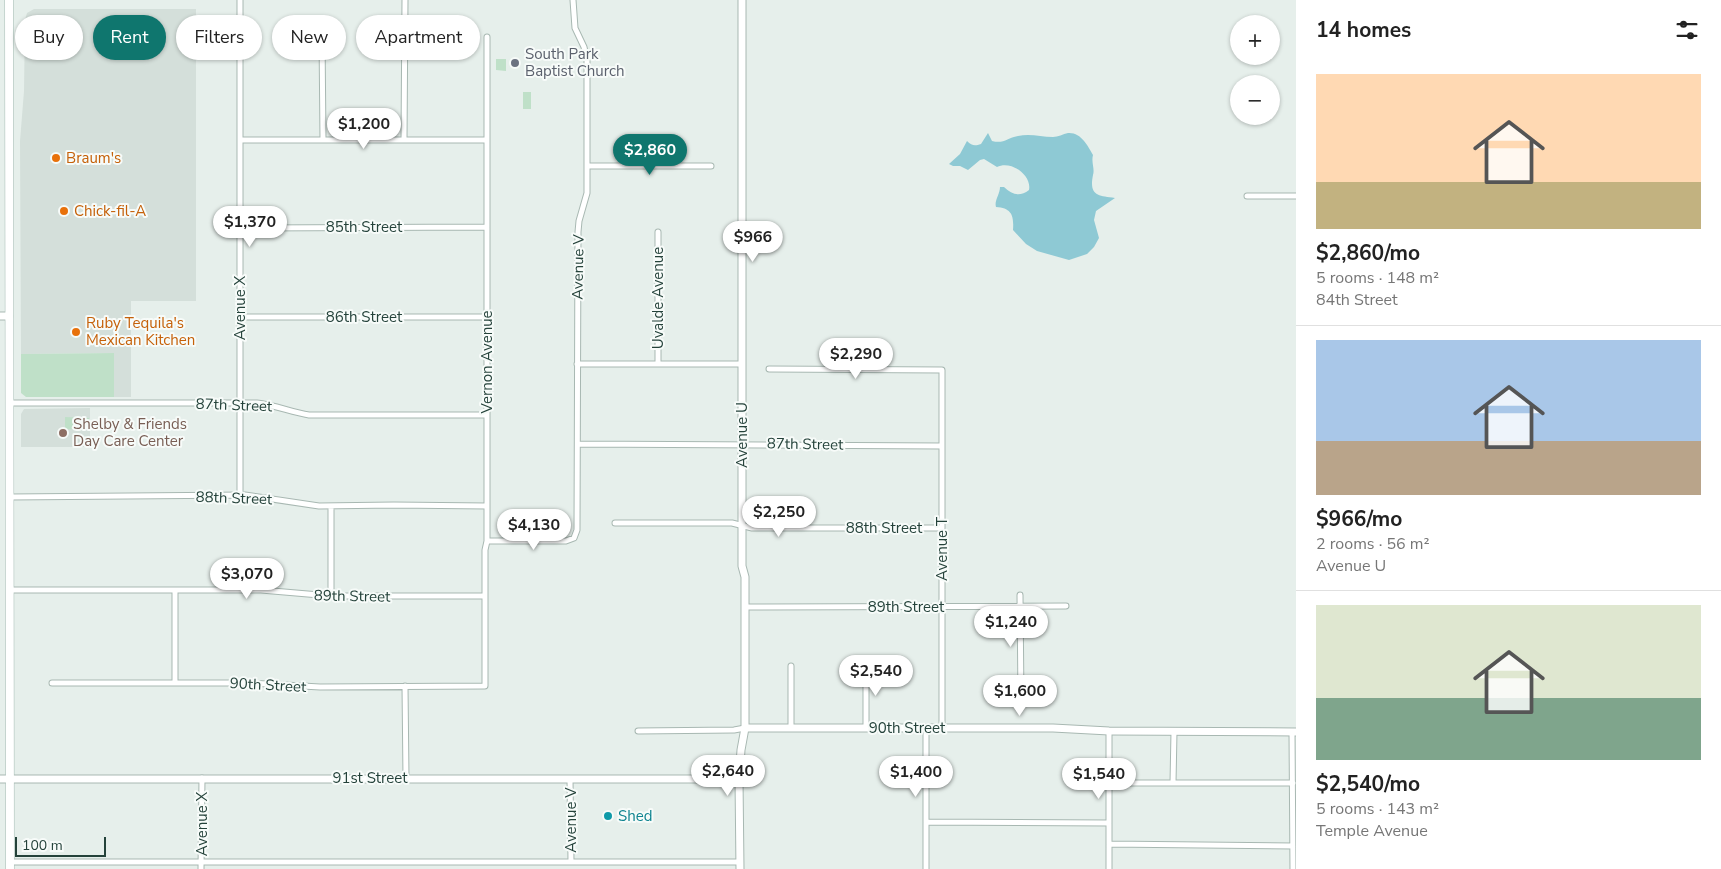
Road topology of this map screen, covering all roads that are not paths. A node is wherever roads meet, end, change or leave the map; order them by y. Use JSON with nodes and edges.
{"nodes":[{"id":1,"x":10,"y":0,"type":"edge"},
{"id":2,"x":240,"y":0,"type":"edge"},
{"id":3,"x":405,"y":0,"type":"edge"},
{"id":4,"x":573,"y":0,"type":"edge"},
{"id":5,"x":742,"y":0,"type":"edge"},
{"id":6,"x":487,"y":37,"type":"dead end"},
{"id":7,"x":322,"y":60,"type":"edge"},
{"id":8,"x":240,"y":140,"type":"junction"},
{"id":9,"x":323,"y":140,"type":"junction"},
{"id":10,"x":404,"y":140,"type":"junction"},
{"id":11,"x":487,"y":140,"type":"junction"},
{"id":12,"x":588,"y":166,"type":"junction"},
{"id":13,"x":711,"y":166,"type":"dead end"},
{"id":14,"x":1247,"y":196,"type":"dead end"},
{"id":15,"x":1296,"y":196,"type":"edge"},
{"id":16,"x":487,"y":227,"type":"junction"},
{"id":17,"x":240,"y":228,"type":"junction"},
{"id":18,"x":658,"y":232,"type":"dead end"},
{"id":19,"x":0,"y":316,"type":"edge"},
{"id":20,"x":9,"y":316,"type":"junction"},
{"id":21,"x":240,"y":317,"type":"junction"},
{"id":22,"x":487,"y":317,"type":"junction"},
{"id":23,"x":577,"y":364,"type":"junction"},
{"id":24,"x":658,"y":364,"type":"junction"},
{"id":25,"x":742,"y":364,"type":"junction"},
{"id":26,"x":769,"y":370,"type":"dead end"},
{"id":27,"x":10,"y":403,"type":"junction"},
{"id":28,"x":240,"y":403,"type":"junction"},
{"id":29,"x":487,"y":415,"type":"junction"},
{"id":30,"x":578,"y":444,"type":"junction"},
{"id":31,"x":742,"y":444,"type":"junction"},
{"id":32,"x":942,"y":446,"type":"junction"},
{"id":33,"x":240,"y":495,"type":"junction"},
{"id":34,"x":10,"y":497,"type":"junction"},
{"id":35,"x":331,"y":506,"type":"junction"},
{"id":36,"x":487,"y":506,"type":"junction"},
{"id":37,"x":616,"y":523,"type":"dead end"},
{"id":38,"x":742,"y":525,"type":"junction"},
{"id":39,"x":942,"y":528,"type":"junction"},
{"id":40,"x":487,"y":541,"type":"junction"},
{"id":41,"x":10,"y":590,"type":"junction"},
{"id":42,"x":175,"y":590,"type":"junction"},
{"id":43,"x":1020,"y":595,"type":"dead end"},
{"id":44,"x":331,"y":596,"type":"junction"},
{"id":45,"x":485,"y":596,"type":"junction"},
{"id":46,"x":746,"y":606,"type":"junction"},
{"id":47,"x":1020,"y":606,"type":"junction"},
{"id":48,"x":1066,"y":606,"type":"dead end"},
{"id":49,"x":942,"y":607,"type":"junction"},
{"id":50,"x":791,"y":666,"type":"dead end"},
{"id":51,"x":866,"y":666,"type":"dead end"},
{"id":52,"x":52,"y":683,"type":"dead end"},
{"id":53,"x":175,"y":683,"type":"junction"},
{"id":54,"x":406,"y":686,"type":"junction"},
{"id":55,"x":485,"y":686,"type":"joint"},
{"id":56,"x":1021,"y":701,"type":"dead end"},
{"id":57,"x":745,"y":728,"type":"junction"},
{"id":58,"x":791,"y":728,"type":"junction"},
{"id":59,"x":866,"y":728,"type":"junction"},
{"id":60,"x":926,"y":728,"type":"junction"},
{"id":61,"x":942,"y":728,"type":"junction"},
{"id":62,"x":638,"y":731,"type":"dead end"},
{"id":63,"x":1109,"y":731,"type":"junction"},
{"id":64,"x":1174,"y":732,"type":"junction"},
{"id":65,"x":1294,"y":732,"type":"edge"},
{"id":66,"x":202,"y":778,"type":"junction"},
{"id":67,"x":406,"y":778,"type":"junction"},
{"id":68,"x":0,"y":779,"type":"edge"},
{"id":69,"x":10,"y":779,"type":"junction"},
{"id":70,"x":570,"y":779,"type":"junction"},
{"id":71,"x":739,"y":779,"type":"junction"},
{"id":72,"x":1109,"y":783,"type":"junction"},
{"id":73,"x":1173,"y":783,"type":"junction"},
{"id":74,"x":1293,"y":783,"type":"junction"},
{"id":75,"x":926,"y":822,"type":"junction"},
{"id":76,"x":1109,"y":824,"type":"junction"},
{"id":77,"x":1109,"y":844,"type":"junction"},
{"id":78,"x":1293,"y":846,"type":"junction"},
{"id":79,"x":201,"y":861,"type":"junction"},
{"id":80,"x":407,"y":862,"type":"junction"},
{"id":81,"x":571,"y":862,"type":"junction"},
{"id":82,"x":740,"y":865,"type":"edge"},
{"id":83,"x":10,"y":866,"type":"edge"},
{"id":84,"x":201,"y":869,"type":"edge"},
{"id":85,"x":407,"y":869,"type":"edge"},
{"id":86,"x":926,"y":869,"type":"edge"},
{"id":87,"x":1108,"y":869,"type":"edge"},
{"id":88,"x":1293,"y":869,"type":"edge"}],
"edges":[{"from":1,"to":20,"type":"main road"},
{"from":2,"to":8,"type":"street","name":"Avenue X"},
{"from":3,"to":10,"type":"street"},
{"from":4,"to":12,"type":"street","name":"Avenue V"},
{"from":5,"to":25,"type":"street","name":"Avenue U"},
{"from":6,"to":11,"type":"street","name":"Vernon Avenue"},
{"from":7,"to":9,"type":"street"},
{"from":8,"to":9,"type":"street"},
{"from":8,"to":17,"type":"street","name":"Avenue X"},
{"from":9,"to":10,"type":"street"},
{"from":10,"to":11,"type":"street"},
{"from":11,"to":16,"type":"street","name":"Vernon Avenue"},
{"from":12,"to":13,"type":"street"},
{"from":12,"to":23,"type":"street","name":"Avenue V"},
{"from":14,"to":15,"type":"street"},
{"from":16,"to":17,"type":"street","name":"85th Street"},
{"from":16,"to":22,"type":"street","name":"Vernon Avenue"},
{"from":17,"to":21,"type":"street","name":"Avenue X"},
{"from":18,"to":24,"type":"street","name":"Uvalde Avenue"},
{"from":19,"to":20,"type":"street"},
{"from":20,"to":27,"type":"main road"},
{"from":21,"to":22,"type":"street","name":"86th Street"},
{"from":21,"to":28,"type":"street","name":"Avenue X"},
{"from":22,"to":29,"type":"street","name":"Vernon Avenue"},
{"from":23,"to":24,"type":"street"},
{"from":23,"to":30,"type":"street","name":"Avenue V"},
{"from":24,"to":25,"type":"street"},
{"from":25,"to":31,"type":"street","name":"Avenue U"},
{"from":26,"to":32,"type":"street","name":"Avenue T"},
{"from":27,"to":28,"type":"street","name":"87th Street"},
{"from":27,"to":34,"type":"main road"},
{"from":28,"to":29,"type":"street","name":"87th Street"},
{"from":28,"to":33,"type":"street","name":"Avenue X"},
{"from":29,"to":36,"type":"street","name":"Vernon Avenue"},
{"from":30,"to":31,"type":"street","name":"87th Street"},
{"from":30,"to":40,"type":"street","name":"Avenue V"},
{"from":31,"to":32,"type":"street","name":"87th Street"},
{"from":31,"to":38,"type":"street","name":"Avenue U"},
{"from":32,"to":39,"type":"street","name":"Avenue T"},
{"from":33,"to":34,"type":"street","name":"88th Street"},
{"from":33,"to":35,"type":"street","name":"88th Street"},
{"from":34,"to":41,"type":"main road"},
{"from":35,"to":36,"type":"street","name":"88th Street"},
{"from":35,"to":44,"type":"street"},
{"from":36,"to":40,"type":"street","name":"Vernon Avenue"},
{"from":37,"to":38,"type":"street","name":"88th Street"},
{"from":38,"to":39,"type":"street","name":"88th Street"},
{"from":38,"to":46,"type":"street","name":"Avenue U"},
{"from":39,"to":49,"type":"street","name":"Avenue T"},
{"from":40,"to":45,"type":"street","name":"Vernon Avenue"},
{"from":41,"to":42,"type":"street","name":"89th Street"},
{"from":41,"to":69,"type":"main road"},
{"from":42,"to":44,"type":"street","name":"89th Street"},
{"from":42,"to":53,"type":"street"},
{"from":43,"to":47,"type":"street"},
{"from":44,"to":45,"type":"street","name":"89th Street"},
{"from":45,"to":55,"type":"street","name":"Vernon Avenue"},
{"from":46,"to":49,"type":"street","name":"89th Street"},
{"from":46,"to":57,"type":"street","name":"Avenue U"},
{"from":47,"to":48,"type":"street","name":"89th Street"},
{"from":47,"to":49,"type":"street","name":"89th Street"},
{"from":47,"to":56,"type":"street"},
{"from":49,"to":61,"type":"street","name":"Avenue T"},
{"from":50,"to":58,"type":"street"},
{"from":51,"to":59,"type":"street"},
{"from":52,"to":53,"type":"street","name":"90th Street"},
{"from":53,"to":54,"type":"street","name":"90th Street"},
{"from":54,"to":55,"type":"street","name":"90th Street"},
{"from":54,"to":67,"type":"street"},
{"from":57,"to":58,"type":"street","name":"90th Street"},
{"from":57,"to":62,"type":"street","name":"90th Street"},
{"from":57,"to":71,"type":"street","name":"Avenue U"},
{"from":58,"to":59,"type":"street","name":"90th Street"},
{"from":59,"to":60,"type":"street","name":"90th Street"},
{"from":60,"to":61,"type":"street","name":"90th Street"},
{"from":60,"to":75,"type":"street"},
{"from":61,"to":63,"type":"street","name":"90th Street"},
{"from":63,"to":64,"type":"street","name":"90th Street"},
{"from":63,"to":72,"type":"street"},
{"from":64,"to":65,"type":"street","name":"90th Street"},
{"from":64,"to":73,"type":"street"},
{"from":65,"to":74,"type":"street"},
{"from":66,"to":67,"type":"street","name":"91st Street"},
{"from":66,"to":69,"type":"street","name":"91st Street"},
{"from":66,"to":79,"type":"street","name":"Avenue X"},
{"from":67,"to":70,"type":"street","name":"91st Street"},
{"from":68,"to":69,"type":"street","name":"91st Street"},
{"from":69,"to":83,"type":"main road"},
{"from":70,"to":71,"type":"street","name":"91st Street"},
{"from":70,"to":81,"type":"street","name":"Avenue V"},
{"from":71,"to":82,"type":"street","name":"Avenue U"},
{"from":72,"to":73,"type":"street"},
{"from":72,"to":76,"type":"street"},
{"from":73,"to":74,"type":"street"},
{"from":74,"to":78,"type":"street"},
{"from":75,"to":76,"type":"street"},
{"from":75,"to":86,"type":"street"},
{"from":76,"to":77,"type":"street"},
{"from":77,"to":78,"type":"street"},
{"from":77,"to":87,"type":"street"},
{"from":78,"to":88,"type":"street"},
{"from":79,"to":80,"type":"street"},
{"from":79,"to":83,"type":"street"},
{"from":79,"to":84,"type":"street","name":"Avenue X"},
{"from":80,"to":81,"type":"street"},
{"from":80,"to":85,"type":"street"},
{"from":81,"to":82,"type":"street"}]}
